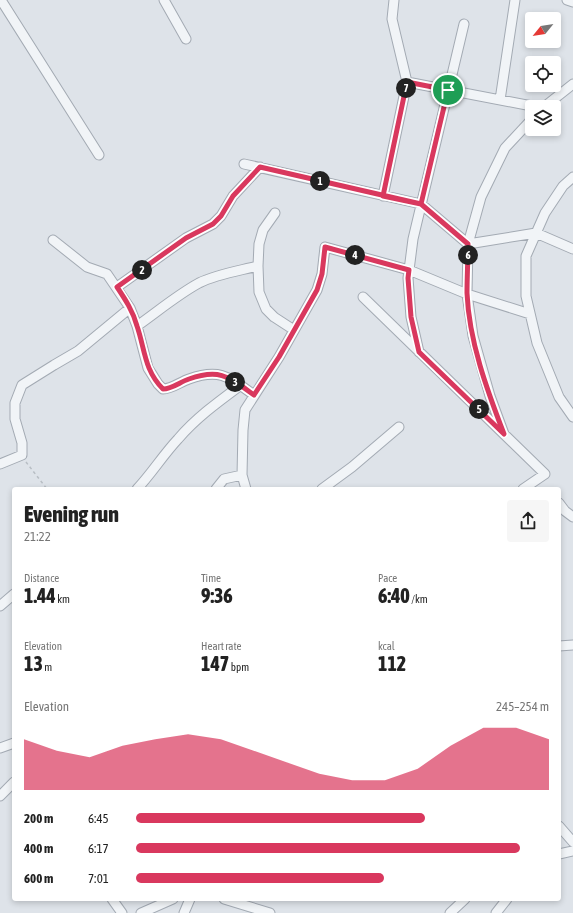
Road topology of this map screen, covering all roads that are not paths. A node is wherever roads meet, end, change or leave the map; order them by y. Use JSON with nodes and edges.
{"nodes":[{"id":1,"x":164,"y":0,"type":"edge"},
{"id":2,"x":394,"y":0,"type":"edge"},
{"id":3,"x":516,"y":0,"type":"edge"},
{"id":4,"x":567,"y":0,"type":"edge"},
{"id":5,"x":1,"y":1,"type":"edge"},
{"id":6,"x":573,"y":2,"type":"edge"},
{"id":7,"x":464,"y":24,"type":"dead end"},
{"id":8,"x":186,"y":39,"type":"dead end"},
{"id":9,"x":407,"y":82,"type":"junction"},
{"id":10,"x":573,"y":84,"type":"edge"},
{"id":11,"x":448,"y":90,"type":"junction"},
{"id":12,"x":500,"y":100,"type":"junction"},
{"id":13,"x":553,"y":100,"type":"edge"},
{"id":14,"x":525,"y":105,"type":"edge"},
{"id":15,"x":525,"y":127,"type":"edge"},
{"id":16,"x":99,"y":155,"type":"dead end"},
{"id":17,"x":244,"y":164,"type":"dead end"},
{"id":18,"x":260,"y":167,"type":"junction"},
{"id":19,"x":573,"y":177,"type":"edge"},
{"id":20,"x":383,"y":196,"type":"junction"},
{"id":21,"x":421,"y":204,"type":"junction"},
{"id":22,"x":275,"y":213,"type":"dead end"},
{"id":23,"x":536,"y":233,"type":"junction"},
{"id":24,"x":53,"y":240,"type":"dead end"},
{"id":25,"x":468,"y":244,"type":"junction"},
{"id":26,"x":573,"y":249,"type":"edge"},
{"id":27,"x":258,"y":266,"type":"junction"},
{"id":28,"x":409,"y":270,"type":"junction"},
{"id":29,"x":117,"y":287,"type":"junction"},
{"id":30,"x":467,"y":294,"type":"junction"},
{"id":31,"x":363,"y":297,"type":"dead end"},
{"id":32,"x":130,"y":308,"type":"junction"},
{"id":33,"x":530,"y":314,"type":"junction"},
{"id":34,"x":138,"y":326,"type":"junction"},
{"id":35,"x":294,"y":330,"type":"junction"},
{"id":36,"x":419,"y":352,"type":"junction"},
{"id":37,"x":241,"y":385,"type":"junction"},
{"id":38,"x":254,"y":395,"type":"junction"},
{"id":39,"x":573,"y":417,"type":"edge"},
{"id":40,"x":399,"y":427,"type":"dead end"},
{"id":41,"x":504,"y":434,"type":"junction"},
{"id":42,"x":0,"y":464,"type":"edge"},
{"id":43,"x":242,"y":475,"type":"junction"},
{"id":44,"x":139,"y":487,"type":"edge"},
{"id":45,"x":218,"y":487,"type":"edge"},
{"id":46,"x":245,"y":487,"type":"edge"},
{"id":47,"x":325,"y":487,"type":"edge"},
{"id":48,"x":527,"y":487,"type":"edge"},
{"id":49,"x":561,"y":506,"type":"edge"},
{"id":50,"x":573,"y":517,"type":"edge"},
{"id":51,"x":12,"y":596,"type":"edge"},
{"id":52,"x":0,"y":606,"type":"edge"},
{"id":53,"x":573,"y":645,"type":"edge"},
{"id":54,"x":561,"y":646,"type":"edge"},
{"id":55,"x":12,"y":744,"type":"edge"},
{"id":56,"x":0,"y":748,"type":"edge"},
{"id":57,"x":12,"y":784,"type":"edge"},
{"id":58,"x":0,"y":796,"type":"edge"},
{"id":59,"x":561,"y":828,"type":"edge"},
{"id":60,"x":571,"y":836,"type":"edge"},
{"id":61,"x":573,"y":850,"type":"edge"},
{"id":62,"x":561,"y":853,"type":"edge"},
{"id":63,"x":113,"y":901,"type":"edge"},
{"id":64,"x":168,"y":901,"type":"edge"},
{"id":65,"x":189,"y":901,"type":"edge"},
{"id":66,"x":232,"y":901,"type":"edge"},
{"id":67,"x":463,"y":901,"type":"edge"},
{"id":68,"x":505,"y":901,"type":"edge"},
{"id":69,"x":122,"y":913,"type":"edge"},
{"id":70,"x":141,"y":913,"type":"edge"},
{"id":71,"x":184,"y":913,"type":"edge"},
{"id":72,"x":270,"y":913,"type":"edge"},
{"id":73,"x":450,"y":913,"type":"edge"},
{"id":74,"x":496,"y":913,"type":"edge"}],
"edges":[{"from":1,"to":8,"type":"street"},
{"from":2,"to":9,"type":"street"},
{"from":3,"to":12,"type":"street"},
{"from":4,"to":6,"type":"street"},
{"from":5,"to":16,"type":"street"},
{"from":7,"to":11,"type":"street"},
{"from":9,"to":11,"type":"street"},
{"from":9,"to":20,"type":"street"},
{"from":10,"to":13,"type":"street"},
{"from":11,"to":12,"type":"street"},
{"from":11,"to":21,"type":"street"},
{"from":12,"to":14,"type":"street"},
{"from":15,"to":25,"type":"street"},
{"from":17,"to":18,"type":"street"},
{"from":18,"to":20,"type":"street"},
{"from":18,"to":29,"type":"street"},
{"from":19,"to":23,"type":"street"},
{"from":20,"to":21,"type":"street"},
{"from":21,"to":25,"type":"street"},
{"from":21,"to":28,"type":"street"},
{"from":22,"to":27,"type":"street"},
{"from":23,"to":25,"type":"street"},
{"from":23,"to":26,"type":"street"},
{"from":23,"to":33,"type":"street"},
{"from":24,"to":29,"type":"street"},
{"from":25,"to":30,"type":"street"},
{"from":27,"to":34,"type":"street"},
{"from":27,"to":35,"type":"street"},
{"from":28,"to":30,"type":"street"},
{"from":28,"to":35,"type":"street"},
{"from":28,"to":36,"type":"street"},
{"from":29,"to":32,"type":"street"},
{"from":30,"to":33,"type":"street"},
{"from":30,"to":41,"type":"street"},
{"from":31,"to":36,"type":"street"},
{"from":32,"to":34,"type":"street"},
{"from":32,"to":42,"type":"street"},
{"from":33,"to":39,"type":"street"},
{"from":34,"to":37,"type":"street"},
{"from":35,"to":38,"type":"street"},
{"from":36,"to":41,"type":"street"},
{"from":37,"to":38,"type":"street"},
{"from":37,"to":44,"type":"street"},
{"from":38,"to":43,"type":"street"},
{"from":40,"to":47,"type":"street"},
{"from":41,"to":48,"type":"street"},
{"from":43,"to":45,"type":"street"},
{"from":43,"to":46,"type":"street"},
{"from":49,"to":50,"type":"street"},
{"from":51,"to":52,"type":"street"},
{"from":53,"to":54,"type":"street"},
{"from":55,"to":56,"type":"street"},
{"from":57,"to":58,"type":"street"},
{"from":59,"to":60,"type":"street"},
{"from":61,"to":62,"type":"street"},
{"from":63,"to":69,"type":"street"},
{"from":64,"to":70,"type":"street"},
{"from":65,"to":71,"type":"street"},
{"from":66,"to":72,"type":"street"},
{"from":67,"to":73,"type":"street"},
{"from":68,"to":74,"type":"street"}]}
